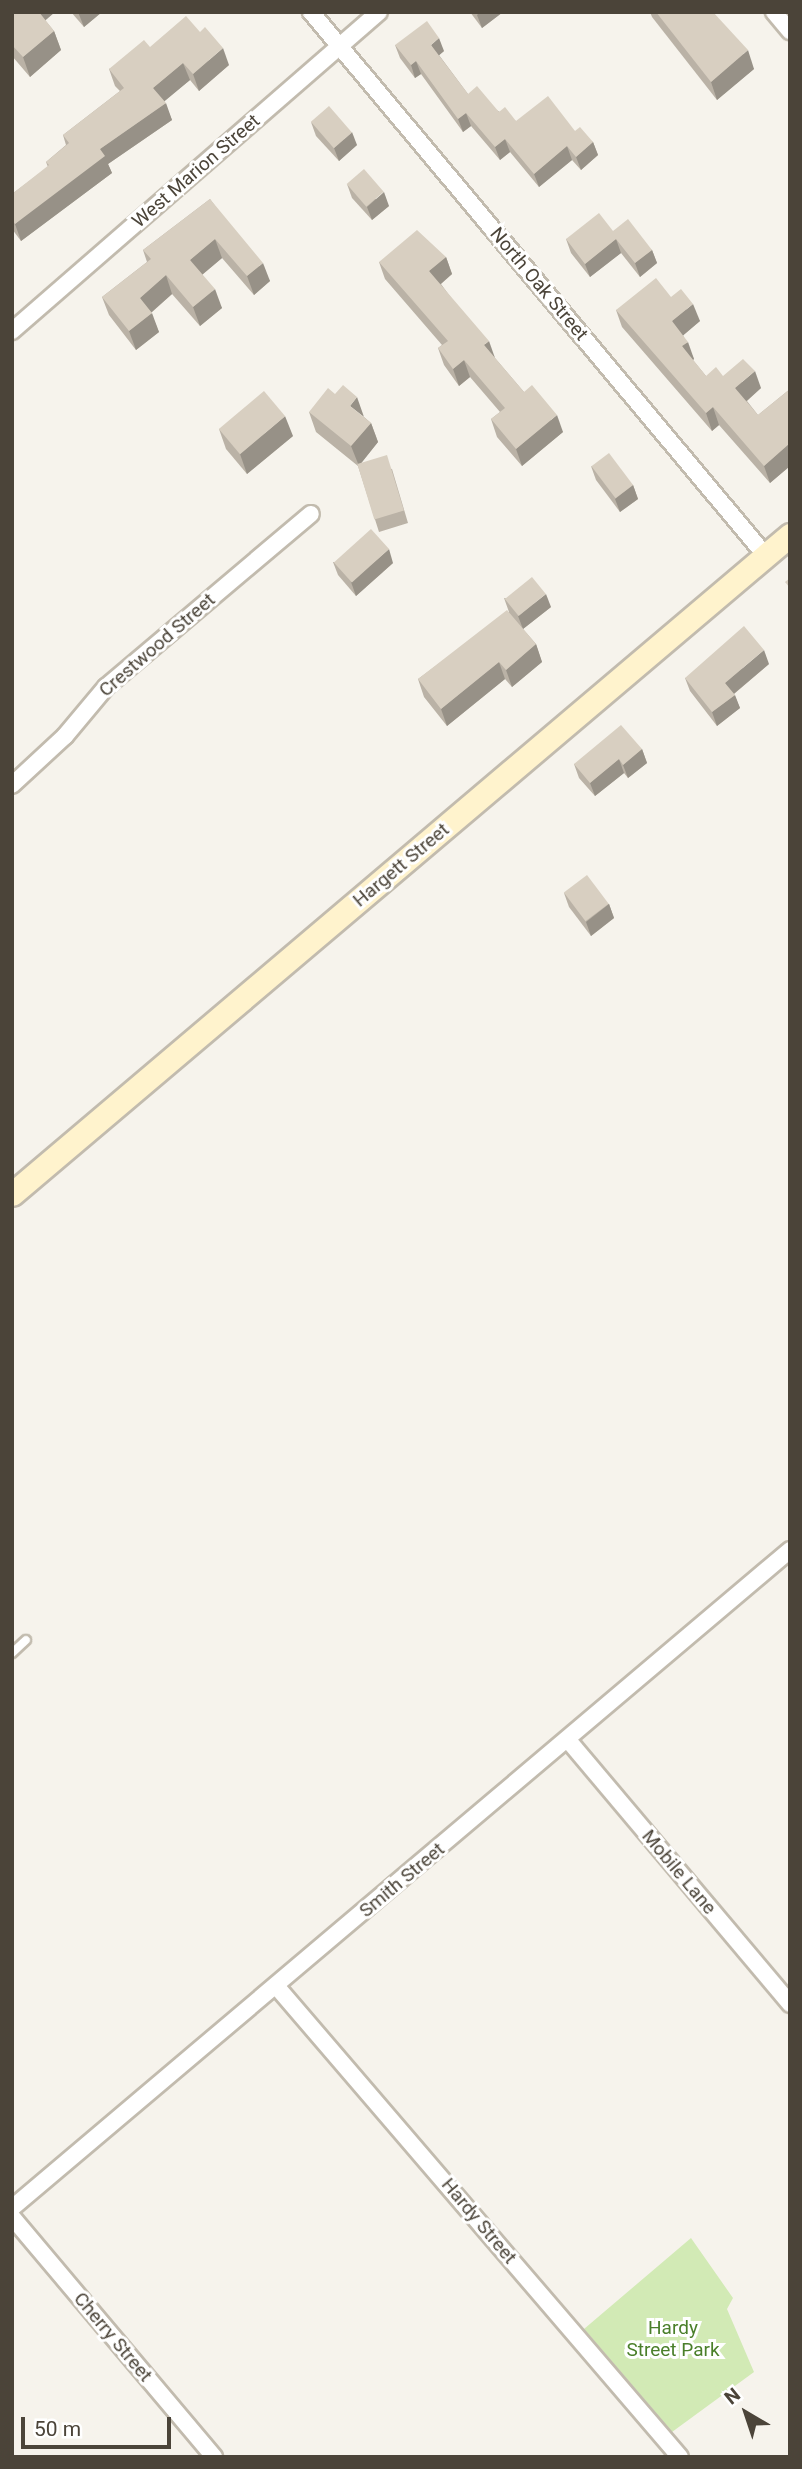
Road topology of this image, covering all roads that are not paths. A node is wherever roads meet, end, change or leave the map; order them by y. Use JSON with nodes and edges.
{"nodes":[{"id":1,"x":311,"y":12,"type":"edge"},
{"id":2,"x":379,"y":12,"type":"edge"},
{"id":3,"x":774,"y":12,"type":"edge"},
{"id":4,"x":790,"y":31,"type":"edge"},
{"id":5,"x":340,"y":46,"type":"junction"},
{"id":6,"x":12,"y":331,"type":"edge"},
{"id":7,"x":312,"y":514,"type":"dead end"},
{"id":8,"x":790,"y":535,"type":"edge"},
{"id":9,"x":766,"y":556,"type":"junction"},
{"id":10,"x":12,"y":785,"type":"edge"},
{"id":11,"x":12,"y":1194,"type":"edge"},
{"id":12,"x":790,"y":1550,"type":"edge"},
{"id":13,"x":26,"y":1640,"type":"dead end"},
{"id":14,"x":12,"y":1653,"type":"edge"},
{"id":15,"x":568,"y":1740,"type":"junction"},
{"id":16,"x":276,"y":1987,"type":"junction"},
{"id":17,"x":790,"y":2004,"type":"edge"},
{"id":18,"x":12,"y":2208,"type":"edge"},
{"id":19,"x":12,"y":2217,"type":"edge"},
{"id":20,"x":214,"y":2457,"type":"edge"},
{"id":21,"x":680,"y":2457,"type":"edge"}],
"edges":[{"from":1,"to":5,"type":"street","name":"North Oak Street"},
{"from":2,"to":5,"type":"street","name":"West Marion Street"},
{"from":3,"to":4,"type":"street"},
{"from":5,"to":6,"type":"street","name":"West Marion Street"},
{"from":5,"to":9,"type":"street","name":"North Oak Street"},
{"from":7,"to":10,"type":"street","name":"Crestwood Street"},
{"from":8,"to":9,"type":"street","name":"Hargett Street"},
{"from":9,"to":11,"type":"street","name":"Hargett Street"},
{"from":12,"to":15,"type":"street","name":"Smith Street"},
{"from":13,"to":14,"type":"lane"},
{"from":15,"to":16,"type":"street","name":"Smith Street"},
{"from":15,"to":17,"type":"street","name":"Mobile Lane"},
{"from":16,"to":18,"type":"street","name":"Smith Street"},
{"from":16,"to":21,"type":"street","name":"Hardy Street"},
{"from":19,"to":20,"type":"street","name":"Cherry Street"}]}
